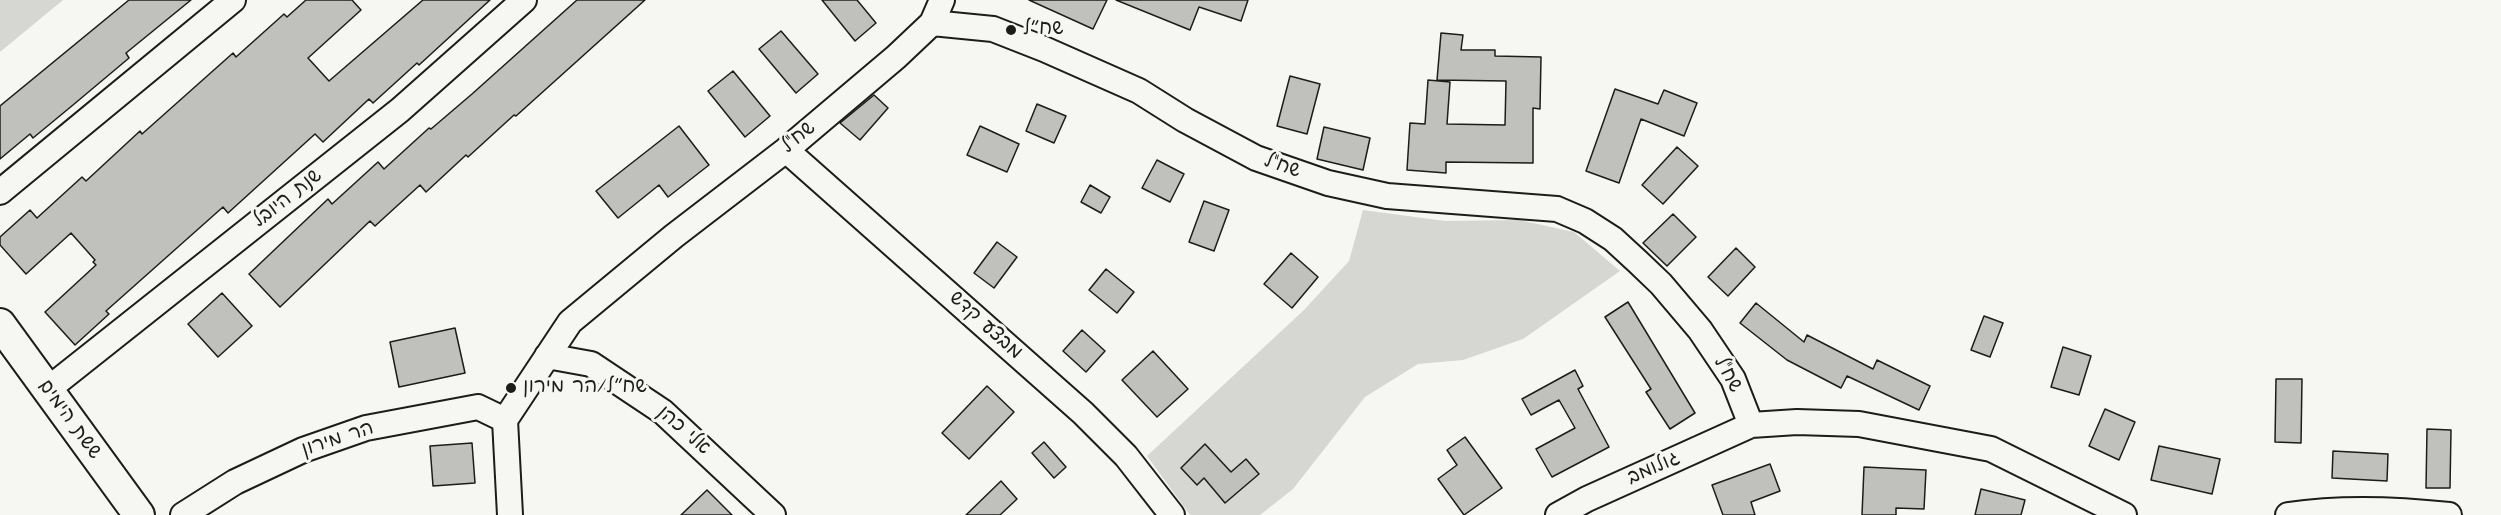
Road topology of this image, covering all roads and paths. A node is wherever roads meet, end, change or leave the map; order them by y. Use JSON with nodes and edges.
{"nodes":[{"id":1,"x":232,"y":0,"type":"edge"},
{"id":2,"x":524,"y":0,"type":"edge"},
{"id":3,"x":942,"y":0,"type":"edge"},
{"id":4,"x":932,"y":23,"type":"junction"},
{"id":5,"x":786,"y":150,"type":"junction"},
{"id":6,"x":0,"y":192,"type":"edge"},
{"id":7,"x":0,"y":324,"type":"edge"},
{"id":8,"x":547,"y":356,"type":"junction"},
{"id":9,"x":47,"y":390,"type":"junction"},
{"id":10,"x":505,"y":420,"type":"junction"},
{"id":11,"x":1751,"y":425,"type":"junction"},
{"id":12,"x":139,"y":515,"type":"edge"},
{"id":13,"x":183,"y":515,"type":"edge"},
{"id":14,"x":510,"y":515,"type":"edge"},
{"id":15,"x":773,"y":515,"type":"edge"},
{"id":16,"x":1172,"y":515,"type":"edge"},
{"id":17,"x":1558,"y":515,"type":"edge"},
{"id":18,"x":2124,"y":515,"type":"edge"},
{"id":19,"x":2288,"y":515,"type":"edge"},
{"id":20,"x":2449,"y":515,"type":"edge"}],
"edges":[{"from":1,"to":6,"type":"street"},
{"from":2,"to":9,"type":"street","name":"שנת היובל"},
{"from":3,"to":4,"type":"street"},
{"from":4,"to":5,"type":"street","name":"שח\"ל"},
{"from":4,"to":11,"type":"street","name":"שח\"ל"},
{"from":5,"to":8,"type":"street","name":"שח\"ל"},
{"from":5,"to":16,"type":"street","name":"מבצע קדש"},
{"from":7,"to":9,"type":"street","name":"ששת הימים"},
{"from":8,"to":10,"type":"street","name":"שח\"ל"},
{"from":8,"to":15,"type":"street","name":"אלי כהן"},
{"from":9,"to":12,"type":"street","name":"ששת הימים"},
{"from":10,"to":13,"type":"street","name":"הר מירון"},
{"from":10,"to":14,"type":"street"},
{"from":11,"to":17,"type":"street","name":"גולומב"},
{"from":11,"to":18,"type":"street"},
{"from":19,"to":20,"type":"street"}]}
